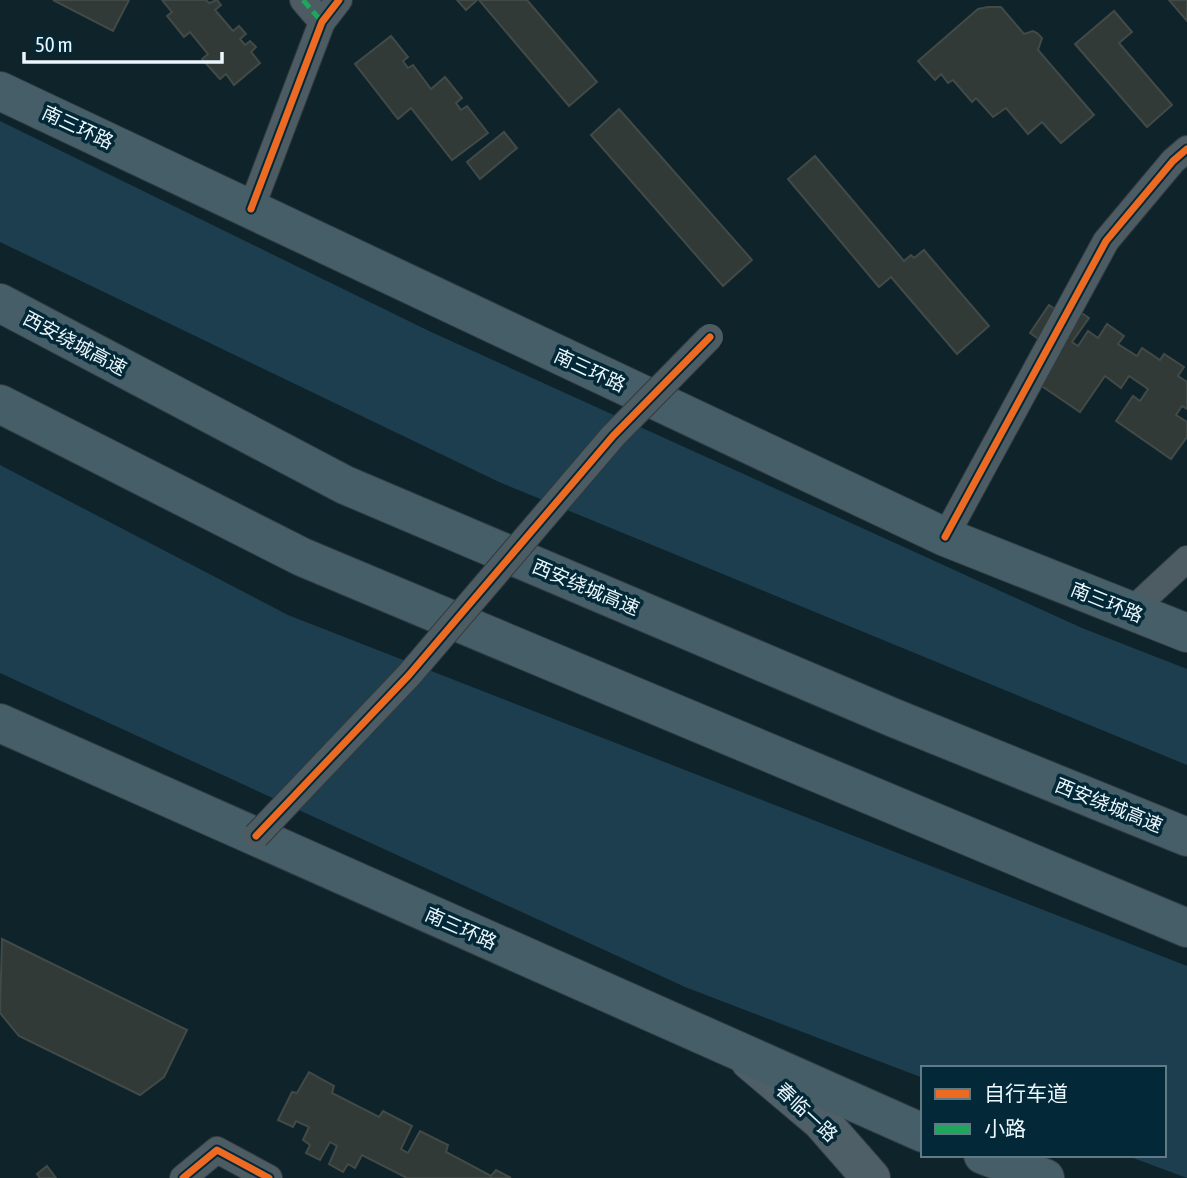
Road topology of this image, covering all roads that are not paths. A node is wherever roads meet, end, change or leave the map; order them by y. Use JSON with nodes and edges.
{"nodes":[{"id":1,"x":303,"y":0,"type":"edge"},
{"id":2,"x":339,"y":0,"type":"edge"},
{"id":3,"x":322,"y":22,"type":"junction"},
{"id":4,"x":0,"y":90,"type":"edge"},
{"id":5,"x":1187,"y":149,"type":"edge"},
{"id":6,"x":251,"y":209,"type":"junction"},
{"id":7,"x":0,"y":303,"type":"edge"},
{"id":8,"x":710,"y":337,"type":"dead end"},
{"id":9,"x":0,"y":404,"type":"edge"},
{"id":10,"x":945,"y":537,"type":"junction"},
{"id":11,"x":1187,"y":559,"type":"edge"},
{"id":12,"x":1130,"y":612,"type":"junction"},
{"id":13,"x":1187,"y":633,"type":"edge"},
{"id":14,"x":0,"y":723,"type":"edge"},
{"id":15,"x":256,"y":836,"type":"junction"},
{"id":16,"x":1187,"y":837,"type":"edge"},
{"id":17,"x":1187,"y":928,"type":"edge"},
{"id":18,"x":737,"y":1051,"type":"junction"},
{"id":19,"x":921,"y":1132,"type":"edge"},
{"id":20,"x":988,"y":1157,"type":"edge"},
{"id":21,"x":183,"y":1178,"type":"edge"},
{"id":22,"x":269,"y":1178,"type":"edge"},
{"id":23,"x":871,"y":1178,"type":"edge"},
{"id":24,"x":1045,"y":1178,"type":"edge"}],
"edges":[{"from":1,"to":3,"type":"street"},
{"from":2,"to":3,"type":"street"},
{"from":3,"to":6,"type":"street"},
{"from":4,"to":6,"type":"highway","name":"南三环路"},
{"from":5,"to":10,"type":"street"},
{"from":6,"to":10,"type":"highway","name":"南三环路"},
{"from":7,"to":16,"type":"highway","name":"西安绕城高速"},
{"from":8,"to":15,"type":"street","bridge":true},
{"from":9,"to":17,"type":"highway"},
{"from":10,"to":12,"type":"highway","name":"南三环路"},
{"from":11,"to":12,"type":"street"},
{"from":12,"to":13,"type":"highway","name":"南三环路"},
{"from":14,"to":15,"type":"highway","name":"南三环路"},
{"from":15,"to":18,"type":"highway","name":"南三环路"},
{"from":18,"to":19,"type":"highway","name":"南三环路"},
{"from":18,"to":23,"type":"main road","name":"春临一路"},
{"from":20,"to":24,"type":"highway"},
{"from":21,"to":22,"type":"street"}]}
